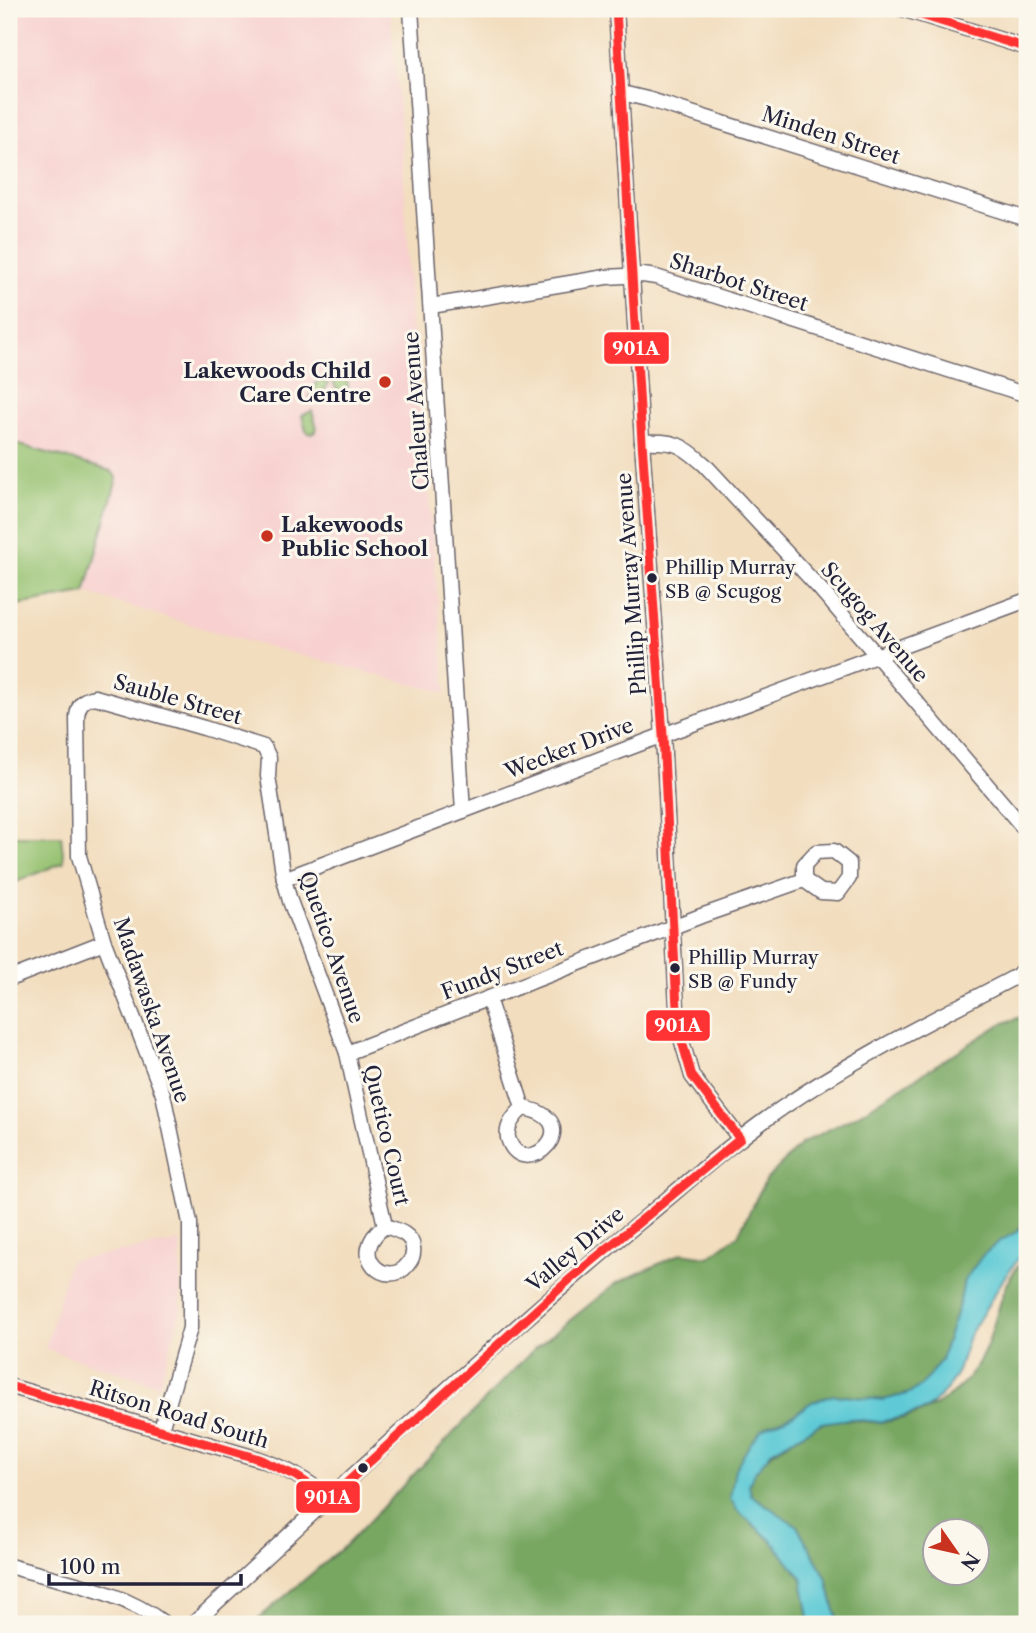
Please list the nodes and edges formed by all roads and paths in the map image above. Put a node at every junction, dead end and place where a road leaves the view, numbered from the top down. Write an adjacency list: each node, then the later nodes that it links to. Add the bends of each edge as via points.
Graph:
1 (411, 9): 8 (street, Chaleur Avenue)
2 (616, 9): 5 (street, Phillip Murray Avenue)
3 (902, 9): 4 (street)
4 (1027, 48)
5 (622, 93): 6 (street, Minden Street); 7 (street, Phillip Murray Avenue)
6 (1027, 219)
7 (632, 275): 8 (street, Sharbot Street); 9 (street, Sharbot Street, via 656,277); 10 (street, Phillip Murray Avenue)
8 (431, 306): 16 (street, Chaleur Avenue)
9 (1027, 396)
10 (642, 442): 12 (street, Scugog Avenue, via 666,442 690,452 821,590); 14 (street, Phillip Murray Avenue)
11 (1027, 600): 12 (street, Wecker Drive)
12 (877, 657): 14 (street, Wecker Drive); 17 (street, Scugog Avenue)
13 (95, 697): 15 (street, Sauble Street); 21 (street, Madawaska Avenue, via 84,700 77,711 79,856)
14 (663, 735): 16 (street, Wecker Drive); 20 (street, Phillip Murray Avenue)
15 (248, 741): 18 (street, Quetico Avenue, via 264,747 269,758)
16 (463, 811): 18 (street, Wecker Drive)
17 (1027, 832)
18 (285, 879): 25 (street, Quetico Avenue)
19 (804, 880): 20 (street, Fundy Street)
20 (672, 927): 24 (street, Fundy Street); 27 (street, Phillip Murray Avenue, via 678,1028 692,1076)
21 (104, 942): 23 (street); 30 (street, Madawaska Avenue, via 163,1094 190,1223 190,1328)
22 (1027, 965): 27 (street, Valley Drive, via 1017,976 824,1080)
23 (9, 979)
24 (488, 998): 25 (street, Fundy Street); 26 (street)
25 (347, 1053): 28 (street, Quetico Court)
26 (523, 1108)
27 (740, 1139): 31 (street, Valley Drive, via 569,1280)
28 (386, 1226)
29 (9, 1386): 30 (street, Ritson Road South)
30 (161, 1429): 31 (street, Ritson Road South, via 274,1464)
31 (330, 1498): 34 (street, Valley Drive)
32 (9, 1566): 33 (street, via 109,1594)
33 (165, 1624)
34 (193, 1624)

